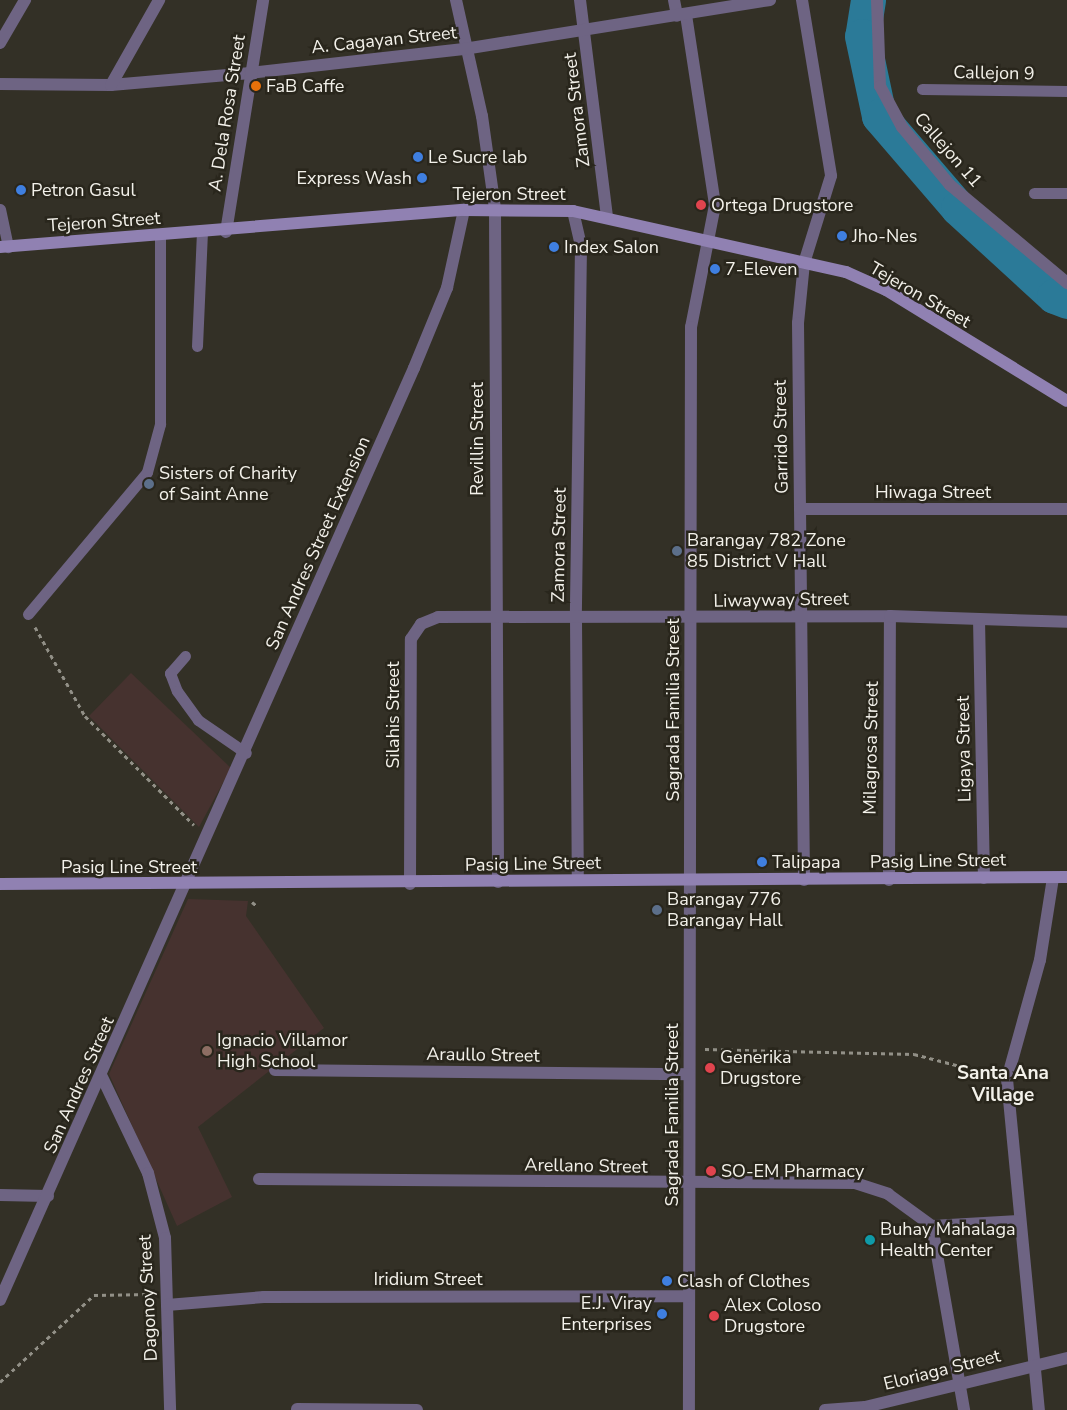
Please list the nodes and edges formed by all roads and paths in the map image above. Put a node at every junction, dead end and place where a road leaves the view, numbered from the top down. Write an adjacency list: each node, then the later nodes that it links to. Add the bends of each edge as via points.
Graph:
1 (25, 0): 13 (street)
2 (159, 0): 17 (street)
3 (263, 0): 15 (street, A. Dela Rosa Street)
4 (456, 0): 14 (street, Revillin Street)
5 (580, 0): 12 (street, Zamora Street)
6 (674, 0): 11 (street, Sagrada Familia Street)
7 (770, 0): 10 (street, A. Cagayan Street)
8 (802, 0): 32 (street, Garrido Street, via 831,176)
9 (878, 0): 33 (street, Callejon 11, via 880,86 902,127 950,185)
10 (744, 3): 11 (street, A. Cagayan Street)
11 (682, 16): 12 (street, A. Cagayan Street); 30 (street, Sagrada Familia Street, via 715,205)
12 (585, 30): 14 (street, A. Cagayan Street); 26 (street, Zamora Street)
13 (0, 44)
14 (464, 49): 15 (street, A. Cagayan Street); 23 (street, Revillin Street, via 482,116)
15 (250, 73): 17 (street, A. Cagayan Street); 27 (street, A. Dela Rosa Street)
16 (0, 84): 17 (street, A. Cagayan Street)
17 (111, 85)
18 (922, 89): 19 (lane, Callejon 9)
19 (1067, 91)
20 (1067, 192): 21 (lane)
21 (1034, 193)
22 (0, 208): 31 (lane)
23 (495, 208): 24 (main road, Tejeron Street); 25 (main road, Tejeron Street); 40 (street, Revillin Street)
24 (464, 210): 27 (main road, Tejeron Street); 47 (street, San Andres Street Extension, via 447,288)
25 (573, 211): 26 (main road, Tejeron Street); 41 (street, Zamora Street, via 581,246)
26 (607, 216): 30 (main road, Tejeron Street)
27 (226, 232): 28 (main road, Tejeron Street)
28 (202, 233): 29 (main road, Tejeron Street); 34 (lane)
29 (160, 236): 31 (main road, Tejeron Street); 38 (lane, via 160,424 147,472)
30 (705, 242): 32 (main road, Tejeron Street); 42 (street, Sagrada Familia Street, via 691,327)
31 (4, 247)
32 (804, 264): 35 (main road, Tejeron Street, via 846,272 886,290); 36 (street, Garrido Street, via 798,323)
33 (1067, 283)
34 (197, 346)
35 (1067, 401)
36 (800, 509): 37 (street, Hiwaga Street); 43 (street, Garrido Street)
37 (1067, 509)
38 (28, 614): 48 (path, via 85,716)
39 (890, 616): 43 (street, Liwayway Street); 44 (street, Liwayway Street); 54 (street, Milagrosa Street)
40 (495, 618): 41 (street, Liwayway Street); 56 (street, Revillin Street); 58 (street, Silahis Street, via 438,617 421,624 411,639)
41 (576, 618): 42 (street, Liwayway Street); 52 (street, Zamora Street)
42 (691, 618): 43 (street, Liwayway Street); 55 (street, Sagrada Familia Street)
43 (802, 618): 53 (street, Garrido Street)
44 (979, 619): 45 (street, Liwayway Street); 49 (street, Ligaya Street)
45 (1067, 622)
46 (185, 656): 47 (lane, via 170,673 180,696 198,720)
47 (246, 752): 48 (street, San Andres Street Extension)
48 (208, 839): 59 (street, San Andres Street Extension)
49 (984, 878): 50 (main road, Pasig Line Street); 54 (main road, Pasig Line Street)
50 (1053, 878): 51 (main road, Pasig Line Street); 66 (street, via 1040,960)
51 (1067, 878)
52 (578, 880): 55 (main road, Pasig Line Street); 56 (main road, Pasig Line Street)
53 (804, 880): 54 (main road, Pasig Line Street); 55 (main road, Pasig Line Street)
54 (889, 880)
55 (690, 881): 62 (street, Sagrada Familia Street)
56 (498, 882): 58 (main road, Pasig Line Street)
57 (0, 884): 59 (main road, Pasig Line Street)
58 (410, 884): 59 (main road, Pasig Line Street)
59 (188, 885): 65 (street, San Andres Street)
60 (252, 902): 61 (path)
61 (256, 906)
62 (690, 1049): 64 (street, Sagrada Familia Street); 66 (path, via 914,1054)
63 (276, 1070): 64 (street, Araullo Street)
64 (690, 1074): 68 (street, Sagrada Familia Street)
65 (102, 1078): 70 (street, San Andres Street); 74 (street, Dagonoy Street, via 148,1173 165,1238)
66 (1007, 1079): 71 (street)
67 (260, 1179): 68 (street, Arellano Street)
68 (689, 1185): 72 (street, Arellano Street, via 854,1183 888,1194); 73 (street, Sagrada Familia Street)
69 (0, 1195): 70 (street)
70 (48, 1196): 75 (street, San Andres Street)
71 (1019, 1221): 72 (street); 77 (street)
72 (932, 1226): 79 (street)
73 (689, 1296): 74 (street, Iridium Street); 83 (street, Sagrada Familia Street)
74 (166, 1299): 78 (path, via 94,1296); 81 (street, Dagonoy Street)
75 (0, 1300)
76 (1067, 1358): 77 (street, Eloriaga Street)
77 (1032, 1366): 79 (street, Eloriaga Street); 86 (street)
78 (0, 1382)
79 (957, 1385): 84 (street, Eloriaga Street, via 865,1407); 85 (street)
80 (297, 1409): 82 (street)
81 (170, 1410)
82 (417, 1410)
83 (689, 1410)
84 (825, 1410)
85 (964, 1410)
86 (1039, 1410)

